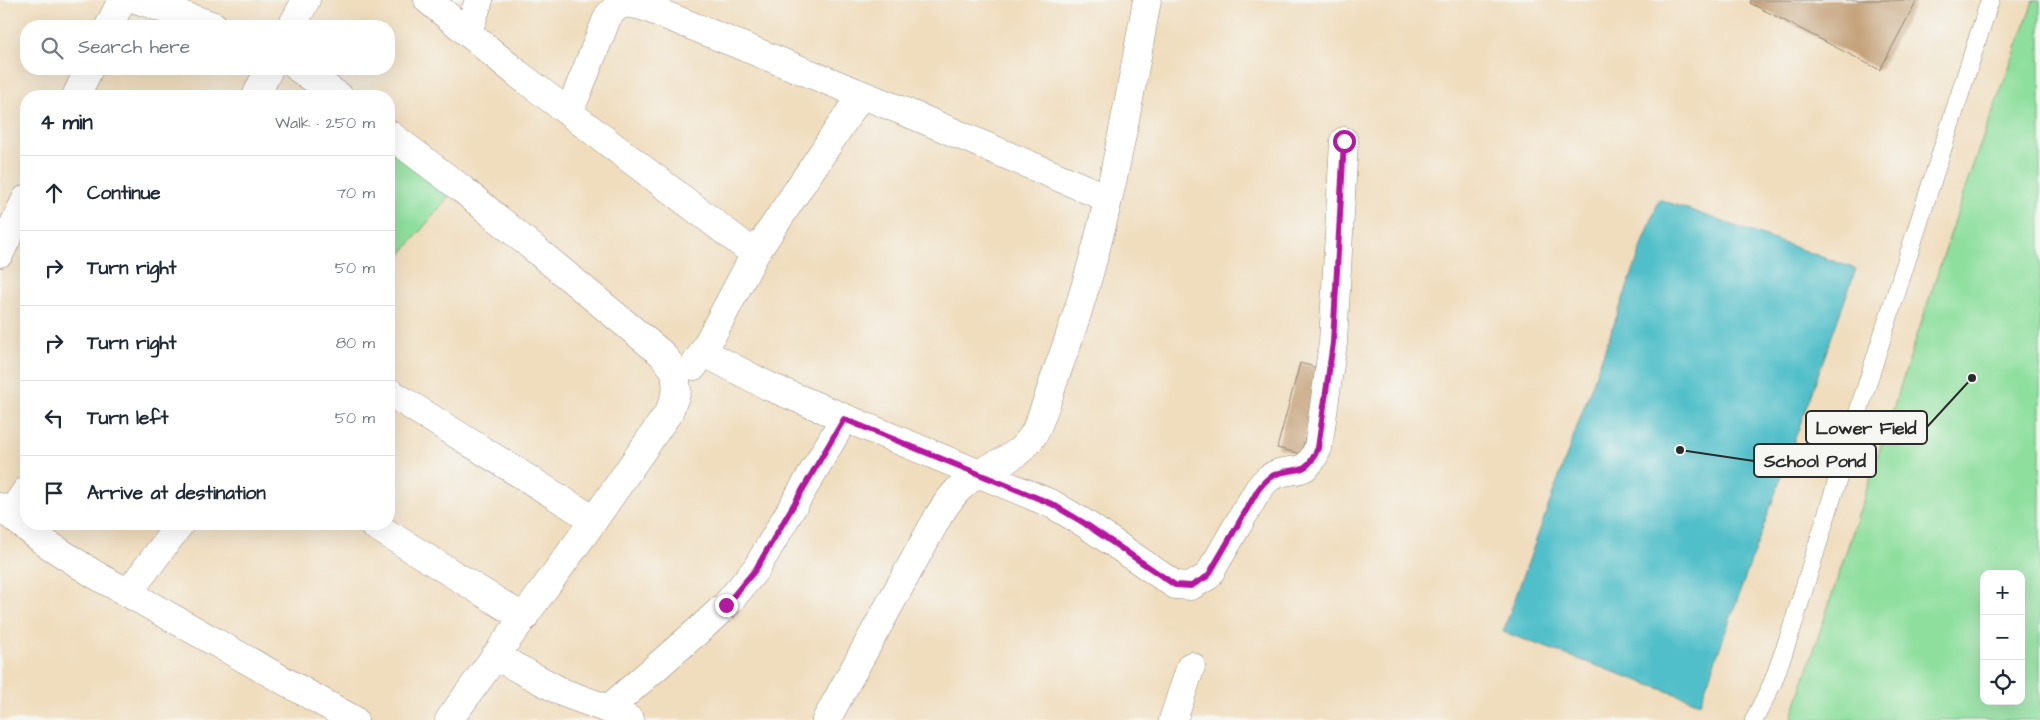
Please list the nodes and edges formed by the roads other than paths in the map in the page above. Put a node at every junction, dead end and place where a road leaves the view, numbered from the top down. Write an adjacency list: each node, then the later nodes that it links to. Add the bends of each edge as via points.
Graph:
1 (122, 0): 9 (street)
2 (138, 0): 8 (street)
3 (306, 0): 11 (street)
4 (428, 0): 12 (street)
5 (479, 0): 12 (street)
6 (1147, 0): 23 (street, via 1128,108)
7 (1990, 0): 48 (lane, via 1791,631)
8 (175, 6): 10 (street)
9 (112, 20)
10 (202, 20)
11 (295, 20)
12 (468, 32): 20 (street)
13 (86, 75): 16 (street)
14 (266, 75): 17 (street)
15 (308, 75): 18 (street)
16 (79, 90)
17 (259, 90)
18 (330, 90)
19 (861, 95): 20 (street, via 630,3 618,5 608,16); 23 (street); 26 (street)
20 (569, 112): 26 (street)
21 (395, 139): 28 (street, via 462,189 662,354 675,371)
22 (1344, 141): 31 (street, via 1333,343 1318,448 1312,463 1268,478 1208,576 1191,586 1175,585 1052,504)
23 (1107, 198): 31 (street, via 1094,261 1070,338 1033,436 1016,456)
24 (20, 212): 25 (street)
25 (0, 253)
26 (755, 254): 27 (street)
27 (704, 352): 28 (street); 30 (street, via 768,386)
28 (677, 391): 34 (street, via 669,412)
29 (395, 396): 34 (street)
30 (844, 419): 31 (street); 43 (street, via 756,569 726,605)
31 (979, 473): 46 (street, via 955,491 938,516)
32 (20, 497): 33 (street)
33 (5, 511): 35 (street)
34 (594, 520): 40 (street)
35 (20, 523)
36 (29, 530): 39 (street)
37 (175, 530): 39 (street)
38 (382, 530): 40 (street)
39 (128, 593): 44 (street)
40 (524, 618): 41 (street)
41 (494, 656): 43 (street, via 564,693); 45 (street)
42 (1191, 666): 47 (street)
43 (619, 714)
44 (354, 720)
45 (449, 720)
46 (826, 720)
47 (1173, 720)
48 (1754, 720)

